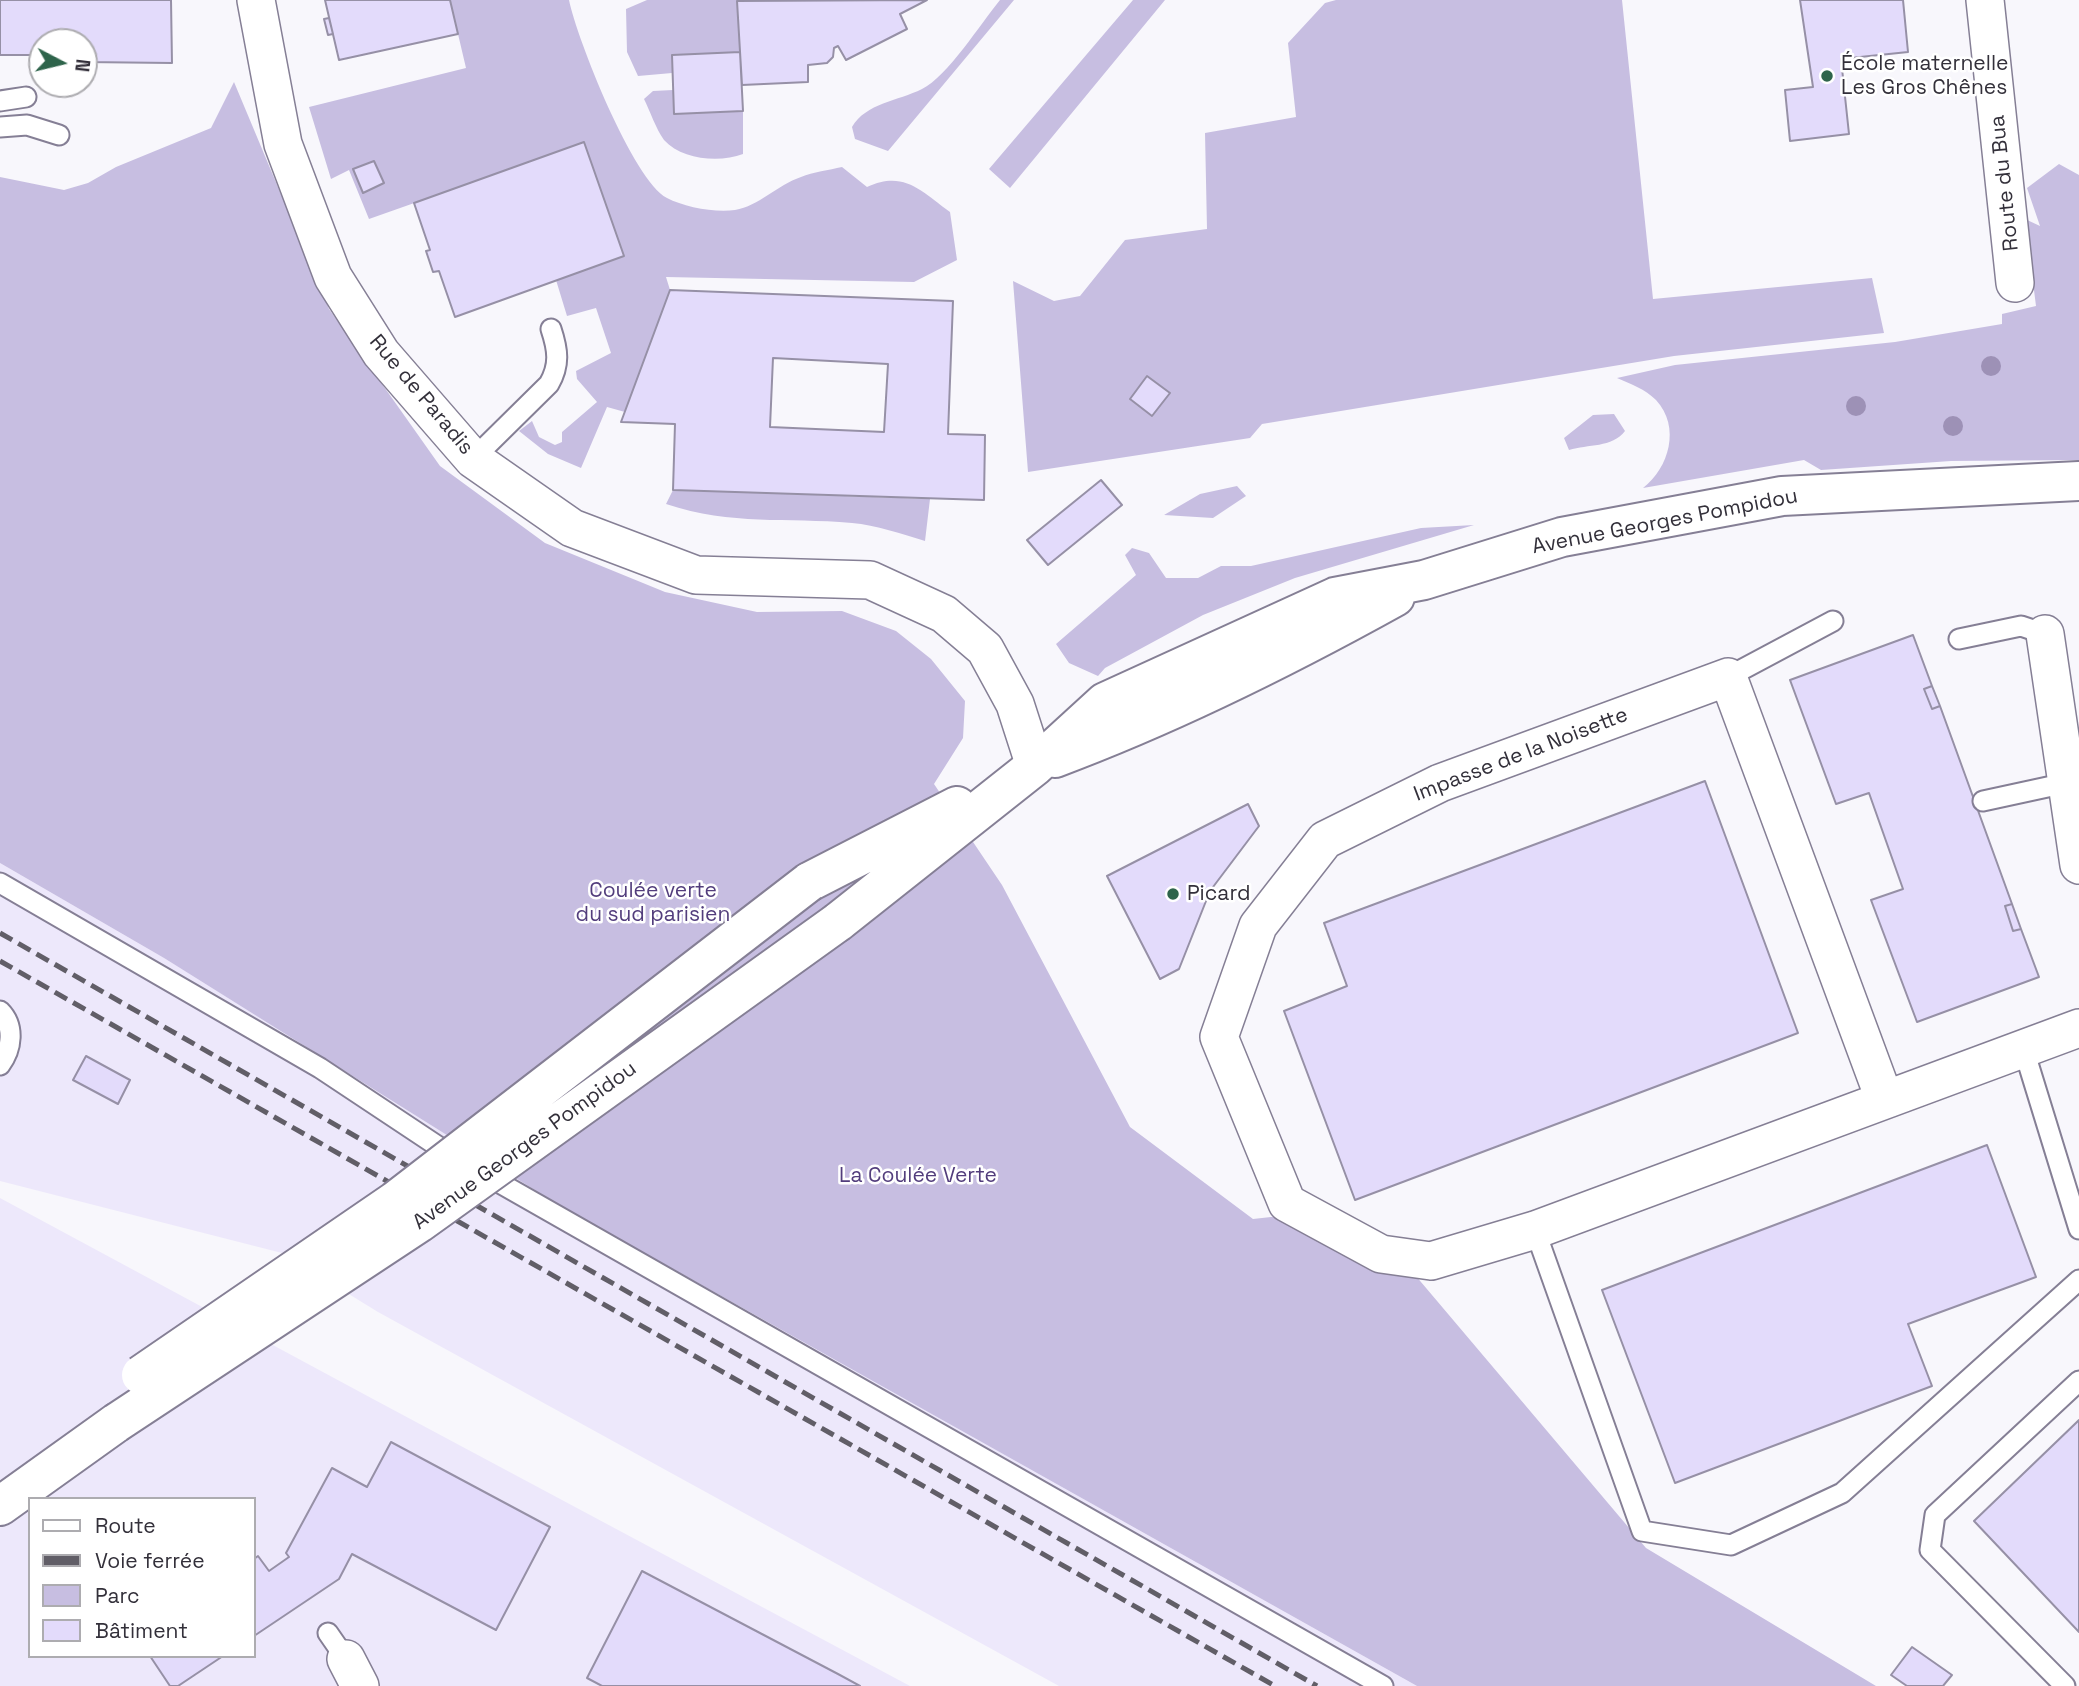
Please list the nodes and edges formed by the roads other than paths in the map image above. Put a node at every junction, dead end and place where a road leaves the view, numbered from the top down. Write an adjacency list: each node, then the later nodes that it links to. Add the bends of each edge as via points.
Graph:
1 (256, 0): 9 (street, Rue de Paradis, via 283,144 333,277 381,353)
2 (1985, 0): 7 (street, Route du Bua)
3 (26, 97): 4 (lane)
4 (0, 101)
5 (0, 127): 6 (lane, via 27,125)
6 (59, 135)
7 (2015, 283)
8 (551, 329): 9 (lane, via 557,370 549,384)
9 (473, 459): 15 (street, Rue de Paradis, via 572,528 696,575 870,580 944,614 985,649 1015,704)
10 (2079, 481): 15 (main road, Avenue Georges Pompidou, via 1782,496 1562,537 1424,580 1293,654 1119,734)
11 (1833, 621): 14 (lane)
12 (2045, 634): 13 (lane, via 2021,626); 16 (street)
13 (1959, 639)
14 (1728, 677): 24 (street); 26 (street, Impasse de la Noisette, via 1440,783 1325,840 1258,926 1219,1037 1287,1203 1381,1254 1431,1261)
15 (1035, 766): 29 (main road, Avenue Georges Pompidou, bridge, via 838,922 419,1223); 29 (main road, Avenue Georges Pompidou, bridge, via 809,882 395,1201)
16 (2066, 782): 17 (lane); 18 (street)
17 (1983, 801)
18 (2079, 865)
19 (0, 883): 32 (lane, via 320,1068 439,1148)
20 (0, 1011): 23 (lane, via 10,1037)
21 (2079, 1028): 22 (street, Impasse de la Noisette)
22 (2023, 1047): 24 (street, Impasse de la Noisette); 25 (lane)
23 (0, 1065)
24 (1884, 1098): 26 (street, Impasse de la Noisette)
25 (2079, 1228)
26 (1535, 1230): 27 (lane, via 1642,1531 1731,1545 1842,1493)
27 (2079, 1280)
28 (2079, 1381): 33 (lane, via 1935,1515 1930,1550)
29 (112, 1410): 30 (main road, Avenue Georges Pompidou); 31 (main road, Avenue Georges Pompidou)
30 (0, 1474)
31 (0, 1506)
32 (1383, 1686)
33 (2065, 1686)

